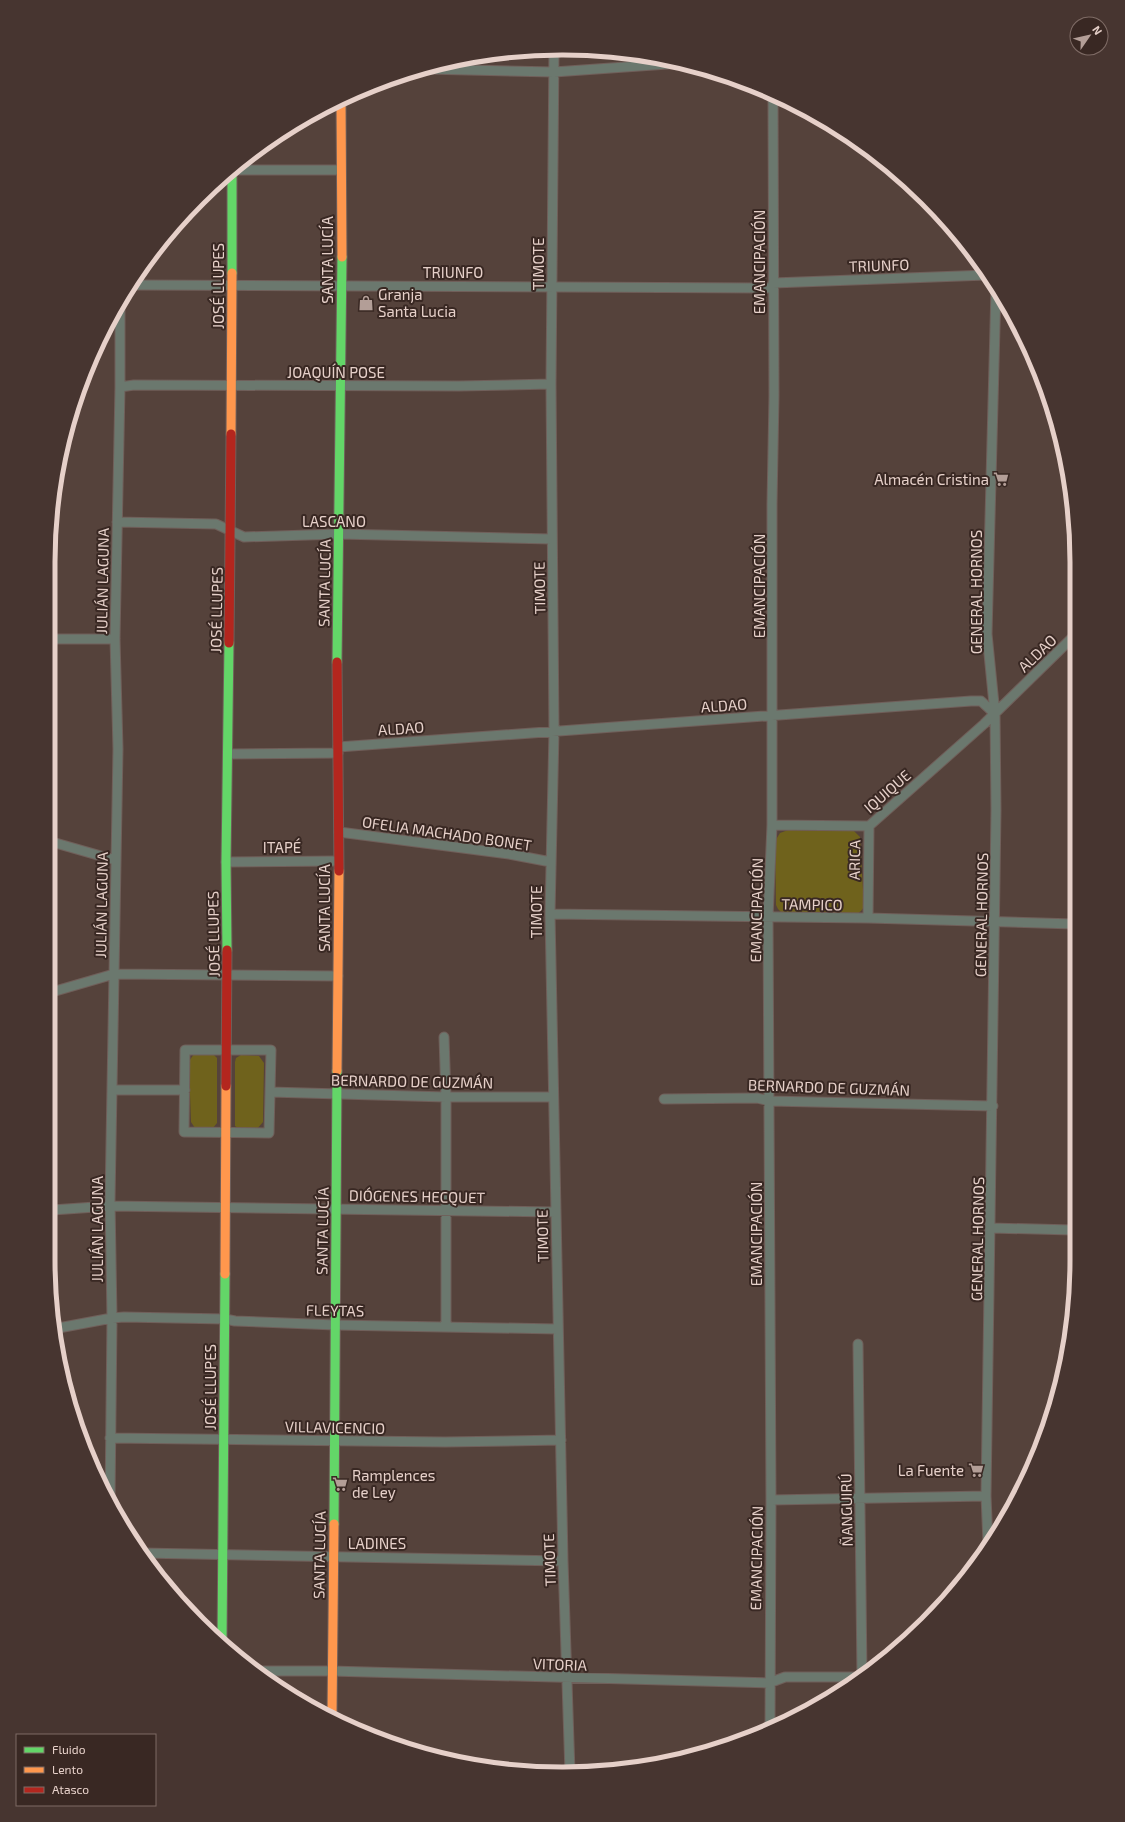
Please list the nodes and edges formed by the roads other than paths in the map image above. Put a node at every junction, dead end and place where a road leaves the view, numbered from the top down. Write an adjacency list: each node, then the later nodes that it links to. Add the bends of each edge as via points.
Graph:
1 (554, 55): 4 (street, TIMOTE)
2 (660, 65): 4 (street)
3 (443, 69): 4 (street)
4 (554, 72): 14 (street, TIMOTE)
5 (773, 101): 12 (street, EMANCIPACIÓN)
6 (341, 106): 8 (street, SANTA LUCÍA)
7 (242, 170): 8 (street)
8 (340, 170): 15 (street, SANTA LUCÍA)
9 (232, 178): 13 (street, JOSÉ LLUPES)
10 (981, 276): 12 (street, TRIUNFO)
11 (138, 285): 13 (street, TRIUNFO)
12 (773, 285): 14 (street, TRIUNFO); 30 (street, EMANCIPACIÓN)
13 (232, 286): 15 (street, TRIUNFO); 20 (street, JOSÉ LLUPES)
14 (552, 286): 15 (street, TRIUNFO); 18 (street, TIMOTE)
15 (342, 287): 19 (street, SANTA LUCÍA)
16 (996, 299): 29 (street, GENERAL HORNOS, via 987,634)
17 (120, 314): 21 (street, JULIÁN LAGUNA)
18 (551, 384): 19 (street, JOAQUÍN POSE); 25 (street, TIMOTE)
19 (340, 385): 20 (street, JOAQUÍN POSE); 24 (street, SANTA LUCÍA)
20 (232, 386): 21 (street, JOAQUÍN POSE); 23 (street, JOSÉ LLUPES)
21 (120, 387): 22 (street, JULIÁN LAGUNA)
22 (118, 522): 23 (street, LASCANO, via 216,524); 27 (street, JULIÁN LAGUNA)
23 (231, 531): 24 (street, LASCANO, via 244,537); 33 (street, JOSÉ LLUPES)
24 (339, 534): 25 (street, LASCANO); 32 (street, SANTA LUCÍA)
25 (552, 539): 31 (street, TIMOTE)
26 (55, 639): 27 (street)
27 (115, 639): 38 (street, JULIÁN LAGUNA, via 118,749)
28 (1070, 640): 29 (street, ALDAO)
29 (995, 714): 30 (street, ALDAO, via 981,701 971,701); 35 (street, IQUIQUE); 45 (street, GENERAL HORNOS)
30 (772, 716): 31 (street, ALDAO); 34 (street, EMANCIPACIÓN)
31 (554, 731): 32 (street, ALDAO); 41 (street, TIMOTE)
32 (338, 750): 33 (street, ALDAO); 36 (street, SANTA LUCÍA)
33 (229, 754): 40 (street, JOSÉ LLUPES)
34 (772, 825): 35 (street, IQUIQUE); 43 (street, EMANCIPACIÓN)
35 (869, 826): 44 (street, ARICA)
36 (339, 832): 39 (street, SANTA LUCÍA); 41 (street, OFELIA MACHADO BONET, via 509,854)
37 (55, 843): 38 (street)
38 (115, 860): 47 (street, JULIÁN LAGUNA)
39 (338, 861): 40 (street, ITAPÉ); 49 (street, SANTA LUCÍA)
40 (226, 862): 48 (street, JOSÉ LLUPES)
41 (551, 862): 42 (street, TIMOTE)
42 (550, 914): 43 (street, TAMPICO); 58 (street, TIMOTE)
43 (768, 917): 44 (street, TAMPICO); 60 (street, EMANCIPACIÓN)
44 (868, 918): 45 (street, TAMPICO)
45 (995, 923): 46 (street, TAMPICO); 61 (street, GENERAL HORNOS)
46 (1070, 924)
47 (114, 974): 48 (street); 50 (street); 53 (street, JULIÁN LAGUNA)
48 (228, 975): 49 (street); 52 (street, JOSÉ LLUPES)
49 (338, 976): 56 (street, SANTA LUCÍA)
50 (55, 991)
51 (444, 1037): 57 (street)
52 (227, 1050): 54 (street, via 185,1050); 55 (street, via 271,1050); 62 (street, JOSÉ LLUPES)
53 (113, 1090): 54 (street); 63 (street, JULIÁN LAGUNA)
54 (185, 1090): 62 (street, via 184,1132)
55 (270, 1092): 56 (street, BERNARDO DE GUZMÁN); 62 (street, via 269,1133)
56 (337, 1094): 57 (street, BERNARDO DE GUZMÁN); 65 (street, SANTA LUCÍA)
57 (446, 1097): 58 (street, BERNARDO DE GUZMÁN); 67 (street)
58 (553, 1097): 68 (street, TIMOTE)
59 (664, 1099): 60 (street, BERNARDO DE GUZMÁN, via 757,1098)
60 (770, 1101): 61 (street, BERNARDO DE GUZMÁN); 85 (street, EMANCIPACIÓN)
61 (993, 1106): 69 (street, GENERAL HORNOS)
62 (225, 1132): 64 (street, JOSÉ LLUPES)
63 (110, 1206): 64 (street, DIÓGENES HECQUET); 66 (street, DIÓGENES HECQUET); 71 (street, JULIÁN LAGUNA)
64 (225, 1207): 65 (street, DIÓGENES HECQUET); 72 (street, JOSÉ LLUPES)
65 (336, 1209): 67 (street, DIÓGENES HECQUET); 73 (street, SANTA LUCÍA)
66 (55, 1210)
67 (446, 1210): 68 (street, DIÓGENES HECQUET); 74 (street)
68 (556, 1212): 76 (street, TIMOTE)
69 (991, 1228): 70 (street); 83 (street, GENERAL HORNOS)
70 (1070, 1230)
71 (112, 1318): 72 (street, FLEYTAS); 75 (street, FLEYTAS); 78 (street, JULIÁN LAGUNA)
72 (225, 1319): 73 (street, FLEYTAS); 79 (street, JOSÉ LLUPES)
73 (335, 1325): 74 (street, FLEYTAS); 81 (street, SANTA LUCÍA)
74 (446, 1326): 76 (street, FLEYTAS)
75 (59, 1328)
76 (558, 1329): 80 (street, TIMOTE)
77 (858, 1344): 84 (street, ÑANGUIRÚ)
78 (110, 1438): 79 (street, VILLAVICENCIO); 82 (street, JULIÁN LAGUNA)
79 (224, 1439): 81 (street, VILLAVICENCIO); 88 (street, JOSÉ LLUPES)
80 (561, 1440): 81 (street, VILLAVICENCIO); 90 (street, TIMOTE)
81 (335, 1441): 89 (street, SANTA LUCÍA)
82 (107, 1485)
83 (986, 1496): 84 (street); 86 (street, GENERAL HORNOS)
84 (860, 1499): 85 (street); 92 (street, ÑANGUIRÚ)
85 (771, 1500): 97 (street, EMANCIPACIÓN)
86 (988, 1535)
87 (150, 1553): 88 (street, LADINES)
88 (223, 1555): 89 (street, LADINES); 91 (street, JOSÉ LLUPES)
89 (333, 1557): 90 (street, LADINES); 94 (street, SANTA LUCÍA)
90 (563, 1561): 96 (street, TIMOTE)
91 (222, 1635)
92 (862, 1668)
93 (267, 1671): 94 (street, VITORIA)
94 (331, 1671): 96 (street, VITORIA); 98 (street, SANTA LUCÍA)
95 (851, 1676): 97 (street, VITORIA, via 784,1677)
96 (567, 1678): 97 (street, VITORIA); 100 (street, TIMOTE)
97 (769, 1683): 99 (street, EMANCIPACIÓN)
98 (332, 1712)
99 (770, 1722)
100 (570, 1767)

